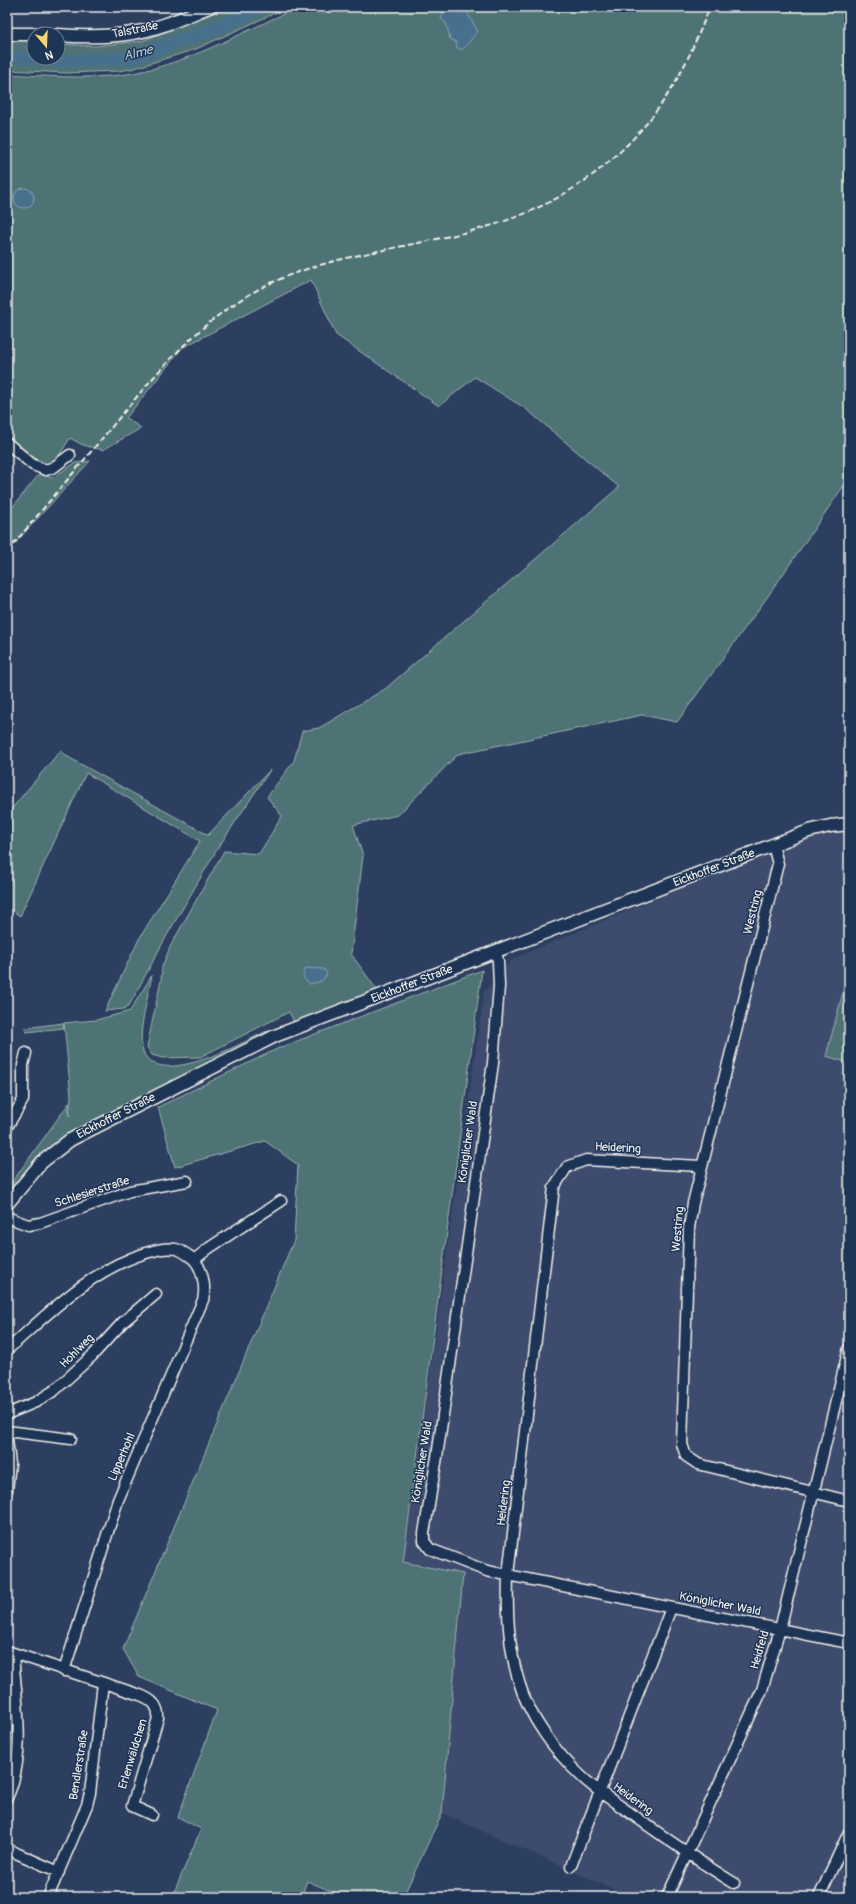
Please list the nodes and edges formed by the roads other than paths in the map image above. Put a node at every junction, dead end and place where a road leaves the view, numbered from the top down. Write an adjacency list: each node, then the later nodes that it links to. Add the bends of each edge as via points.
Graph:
1 (209, 7): 4 (main road, Talstraße, via 134,33 105,36)
2 (7, 34): 3 (main road)
3 (26, 34)
4 (66, 35)
5 (7, 443): 6 (street, via 33,465 46,470)
6 (70, 455)
7 (849, 824): 8 (main road, Eickhoffer Straße, via 818,828)
8 (773, 846): 9 (main road, Eickhoffer Straße); 12 (street, Westring, via 778,864)
9 (496, 951): 15 (main road, Eickhoffer Straße, via 275,1036 70,1140 42,1162); 28 (street, Königlicher Wald, via 499,986 493,1063 424,1537 430,1549 488,1571)
10 (26, 1053): 11 (street, via 23,1065 23,1100)
11 (7, 1127)
12 (701, 1166): 26 (street, Westring, via 689,1228 683,1451 698,1464); 28 (street, Heidering, via 586,1160 567,1167 554,1187)
13 (187, 1181): 16 (street, Schlesierstraße, via 130,1191 40,1223 28,1225)
14 (281, 1201): 17 (street, via 208,1248)
15 (7, 1204)
16 (7, 1216)
17 (194, 1260): 20 (street, via 176,1249 156,1250 136,1256 101,1273 66,1298); 33 (street, Lipperhohl, via 206,1291 118,1500)
18 (156, 1294): 21 (street, Hohlweg, via 123,1322 92,1356 55,1390 36,1402)
19 (849, 1348): 26 (street, Heidfeld)
20 (7, 1350)
21 (7, 1414)
22 (7, 1432): 24 (street)
23 (7, 1439): 25 (street, via 10,1464)
24 (71, 1439)
25 (7, 1490)
26 (813, 1492): 27 (street, Westring); 30 (street, Heidfeld)
27 (849, 1501)
28 (508, 1574): 29 (street, Königlicher Wald); 35 (street, Heidering, via 510,1649 519,1684 555,1748 583,1778)
29 (671, 1608): 30 (street, Königlicher Wald); 35 (street)
30 (780, 1628): 31 (street, Königlicher Wald); 40 (street, Heidfeld, via 762,1690)
31 (849, 1643)
32 (10, 1653): 33 (street); 36 (street, via 19,1753 14,1783)
33 (64, 1670): 34 (street)
34 (103, 1684): 37 (street, Erlenwäldchen, via 140,1695 154,1703 158,1714 132,1806); 42 (street, Bendlerstraße, via 90,1793)
35 (600, 1791): 40 (street, Heidering); 41 (street)
36 (7, 1798)
37 (152, 1816)
38 (849, 1832): 46 (street)
39 (7, 1850): 42 (street)
40 (687, 1854): 43 (street, Heidering); 45 (street, Heidfeld)
41 (571, 1866)
42 (59, 1872): 44 (street, Bendlerstraße)
43 (734, 1883)
44 (50, 1892)
45 (667, 1897)
46 (819, 1897)

